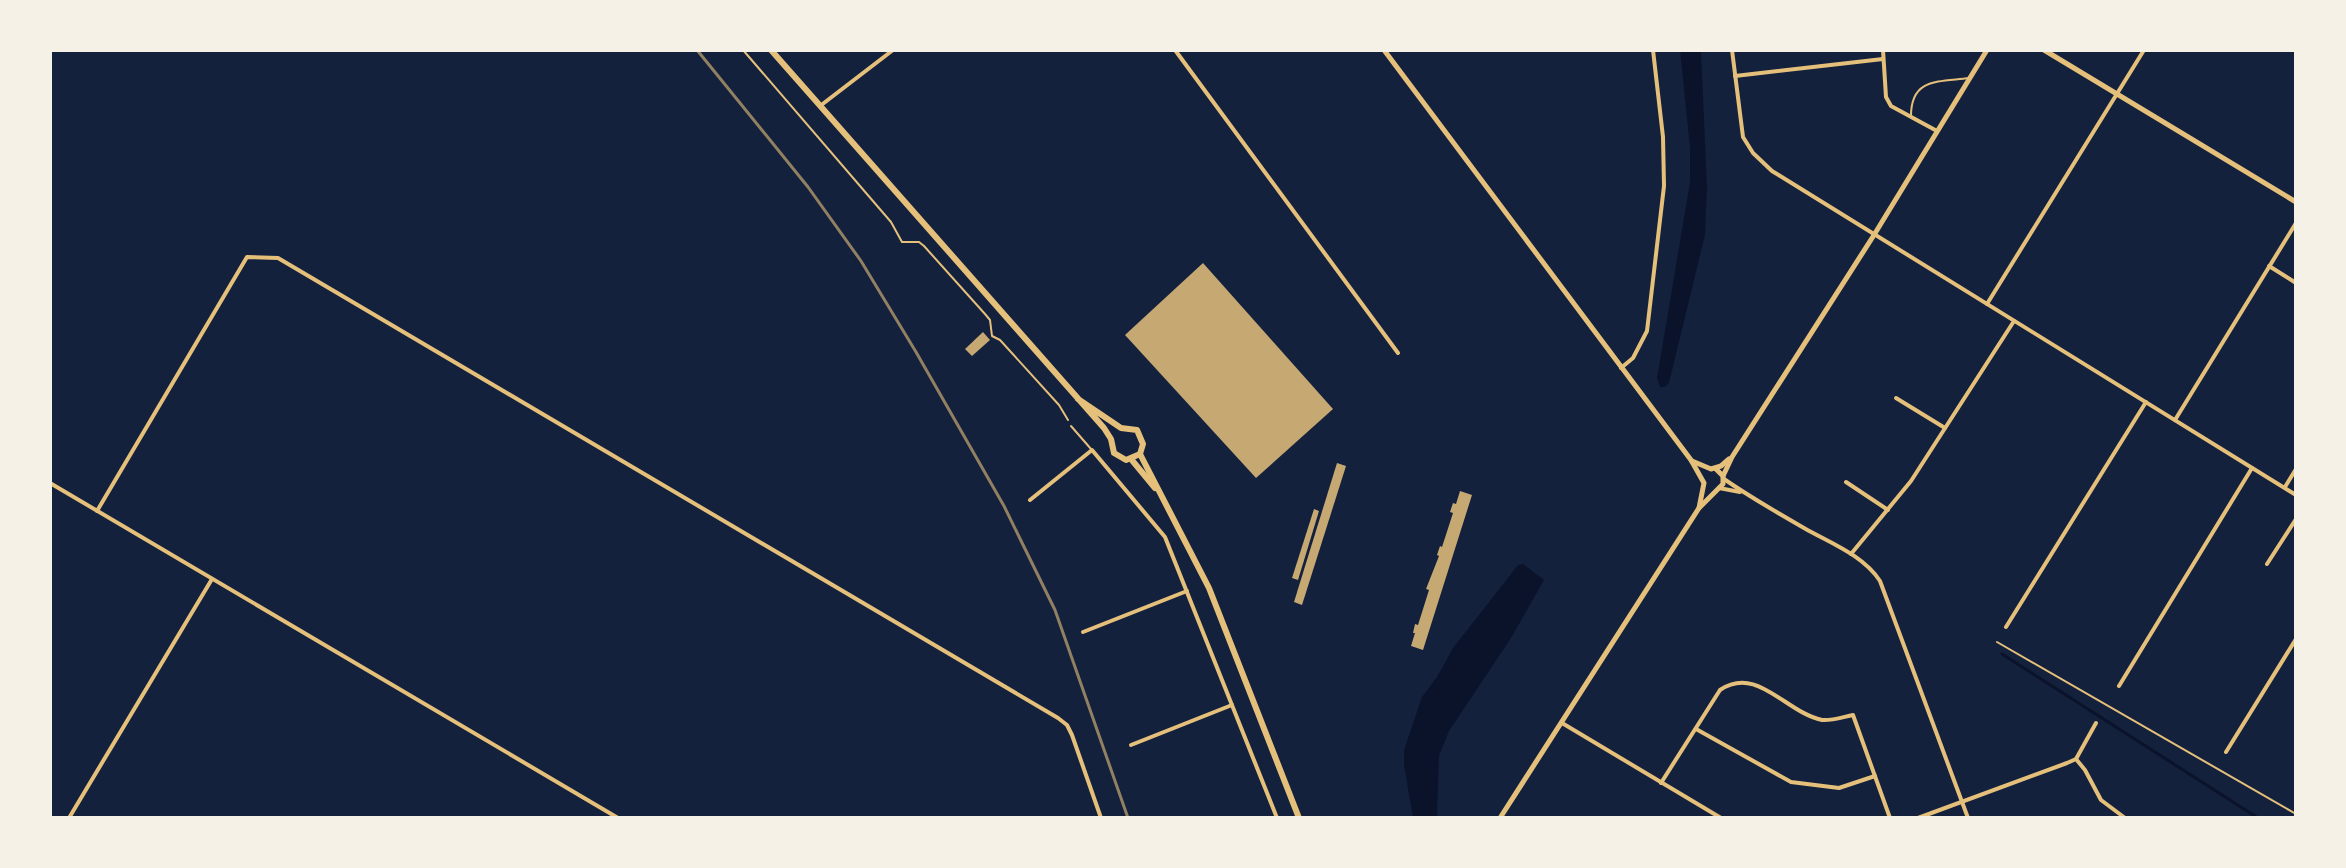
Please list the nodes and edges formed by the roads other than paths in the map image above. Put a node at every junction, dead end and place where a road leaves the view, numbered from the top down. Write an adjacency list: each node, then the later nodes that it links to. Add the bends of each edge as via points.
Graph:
1 (771, 50): 15 (main road)
2 (893, 50): 15 (street)
3 (1175, 50): 25 (street)
4 (1384, 50): 26 (street)
5 (1653, 50): 26 (street, via 1663,137 1662,201 1647,331 1633,358)
6 (1732, 50): 12 (street)
7 (1883, 50): 11 (street)
8 (1987, 50): 13 (street)
9 (2044, 50): 14 (street)
10 (2144, 50): 14 (street)
11 (1883, 59): 12 (street); 16 (street, via 1886,97)
12 (1735, 76): 20 (street, via 1741,126 1753,153 1772,171)
13 (1971, 77): 16 (lane, via 1915,91); 17 (street)
14 (2116, 94): 18 (street); 23 (street)
15 (820, 106): 28 (main road)
16 (1911, 117): 17 (street)
17 (1937, 131): 20 (street)
18 (2296, 202)
19 (2296, 223): 21 (street)
20 (1874, 235): 23 (street); 37 (street)
21 (2269, 266): 22 (street); 30 (street)
22 (2296, 283)
23 (1987, 304): 24 (street)
24 (2014, 321): 29 (street); 33 (street)
25 (1398, 353)
26 (1621, 368): 39 (street)
27 (1896, 398): 33 (street)
28 (1078, 399): 32 (main road); 34 (main road)
29 (2146, 402): 30 (street); 61 (street)
30 (2175, 420): 40 (street)
31 (1071, 426): 35 (lane)
32 (1121, 428): 34 (main road); 36 (main road, via 1141,434)
33 (1945, 428): 54 (street)
34 (1111, 439): 38 (main road, via 1114,453)
35 (1092, 450): 52 (street); 60 (street, via 1165,537)
36 (1140, 454): 38 (main road); 50 (main road)
37 (1732, 457): 41 (street); 43 (street)
38 (1131, 459): 50 (main road)
39 (1691, 460): 41 (street); 44 (street)
40 (2252, 468): 47 (street); 64 (street)
41 (1713, 469): 43 (street); 44 (street, via 1706,472)
42 (2296, 469): 47 (street)
43 (1724, 477): 48 (street); 49 (street)
44 (1704, 482): 48 (street); 53 (street)
45 (1846, 482): 54 (street)
46 (50, 483): 55 (street)
47 (2285, 488): 51 (street)
48 (1718, 489): 49 (street); 53 (street)
49 (1742, 493): 57 (street)
50 (1160, 494): 79 (main road, via 1209,588)
51 (2296, 495)
52 (1030, 500)
53 (1699, 508): 66 (street)
54 (1888, 510): 57 (street)
55 (97, 511): 59 (street); 77 (street, via 247,257 278,258 1067,725)
56 (2296, 519): 58 (street)
57 (1851, 554): 74 (street, via 1880,581)
58 (2267, 564)
59 (212, 579): 75 (street); 76 (street)
60 (1187, 591): 62 (street); 65 (street)
61 (2006, 627)
62 (1083, 632)
63 (2296, 639): 70 (street)
64 (2119, 686)
65 (1232, 705): 69 (street); 78 (street)
66 (1561, 723): 73 (street); 80 (street)
67 (2096, 723): 71 (street)
68 (1696, 729): 72 (street, via 1791,782 1839,788); 72 (street, via 1720,690 1748,681 1825,721 1853,715); 73 (street)
69 (1131, 745)
70 (2226, 752)
71 (2076, 759): 74 (street); 85 (street, via 2101,800)
72 (1875, 776): 82 (street)
73 (1661, 783): 81 (street)
74 (1962, 802): 83 (street); 84 (street)
75 (69, 818)
76 (618, 818)
77 (1101, 818)
78 (1277, 818)
79 (1299, 818)
80 (1500, 818)
81 (1721, 818)
82 (1890, 818)
83 (1918, 818)
84 (1968, 818)
85 (2125, 818)

